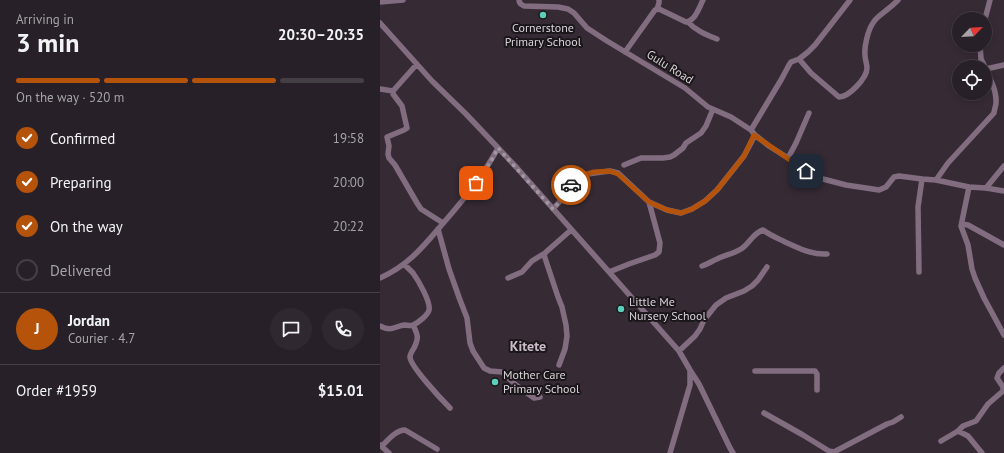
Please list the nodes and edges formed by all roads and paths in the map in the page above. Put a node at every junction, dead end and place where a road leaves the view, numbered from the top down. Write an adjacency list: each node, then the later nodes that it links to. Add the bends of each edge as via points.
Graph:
1 (403, 0): 8 (street)
2 (518, 0): 14 (street, Gulu Road, via 524,6 568,9 587,28)
3 (659, 0): 9 (street)
4 (702, 0): 11 (street, via 693,19)
5 (850, 0): 15 (street, via 815,45)
6 (898, 0): 15 (street, via 873,21 866,48 865,75 855,89 846,95 839,97)
7 (990, 0): 10 (street)
8 (380, 2)
9 (658, 9): 11 (street); 14 (street)
10 (987, 12)
11 (688, 22): 13 (street, via 699,31)
12 (380, 23): 16 (street)
13 (717, 39)
14 (625, 52): 22 (street, Gulu Road, via 685,88)
15 (798, 59): 24 (street, via 789,65)
16 (417, 64): 21 (street); 25 (street)
17 (1004, 65): 18 (street)
18 (992, 67)
19 (992, 83): 30 (street, via 996,104 994,113 948,163)
20 (380, 89): 21 (street)
21 (393, 91): 36 (street, via 392,94 402,106 407,128 387,137 389,158 421,209)
22 (713, 109): 24 (street, Gulu Road, via 731,117); 27 (street, via 701,134 686,143 674,155 641,158)
23 (809, 113): 26 (street)
24 (753, 133): 26 (street, Gulu Road); 34 (street, via 744,156 705,201 681,213)
25 (498, 148): 35 (street); 36 (street, via 469,193)
26 (788, 158): 29 (street, Gulu Road, via 819,178 846,185 879,190 894,177)
27 (624, 165)
28 (1004, 166): 32 (street)
29 (922, 179): 30 (street); 47 (street, via 918,218)
30 (936, 180): 31 (street)
31 (969, 187): 32 (street); 37 (street)
32 (986, 188): 33 (street)
33 (1004, 191)
34 (649, 202): 35 (street, via 618,174 610,171 594,172 583,175 572,183); 46 (street, via 660,243 659,252)
35 (553, 209): 39 (street)
36 (443, 223): 38 (street)
37 (962, 224): 40 (street); 52 (street, via 975,278)
38 (438, 229): 43 (street, via 419,252); 59 (street, via 467,318 470,343 478,360 490,372 502,372 534,398)
39 (571, 230): 41 (street); 46 (street)
40 (1004, 245)
41 (545, 253): 49 (street, via 532,261 522,272); 54 (street, via 566,325 567,336)
42 (827, 254): 44 (street, via 803,250 763,230 732,254)
43 (404, 264): 48 (street); 50 (street, via 424,292 430,310)
44 (702, 266)
45 (767, 267): 53 (street, via 752,286 716,305 700,329)
46 (609, 272): 53 (street)
47 (919, 272)
48 (380, 278)
49 (508, 278)
50 (413, 325): 51 (street, via 392,329); 60 (street, via 417,332 417,340 410,359)
51 (380, 326)
52 (1004, 335)
53 (679, 351): 56 (street)
54 (560, 365)
55 (1004, 368): 63 (street, via 998,373 1003,391 988,404 976,421)
56 (690, 370): 68 (street, via 690,385); 69 (street)
57 (755, 371): 58 (street, via 815,371)
58 (817, 390)
59 (540, 398)
60 (450, 408)
61 (764, 413): 62 (street, via 834,452)
62 (901, 417)
63 (958, 431): 64 (street); 70 (street, via 968,436)
64 (941, 441)
65 (381, 445): 66 (street, via 398,432 405,430); 67 (street)
66 (437, 449)
67 (389, 453)
68 (670, 453)
69 (733, 453)
70 (982, 453)

